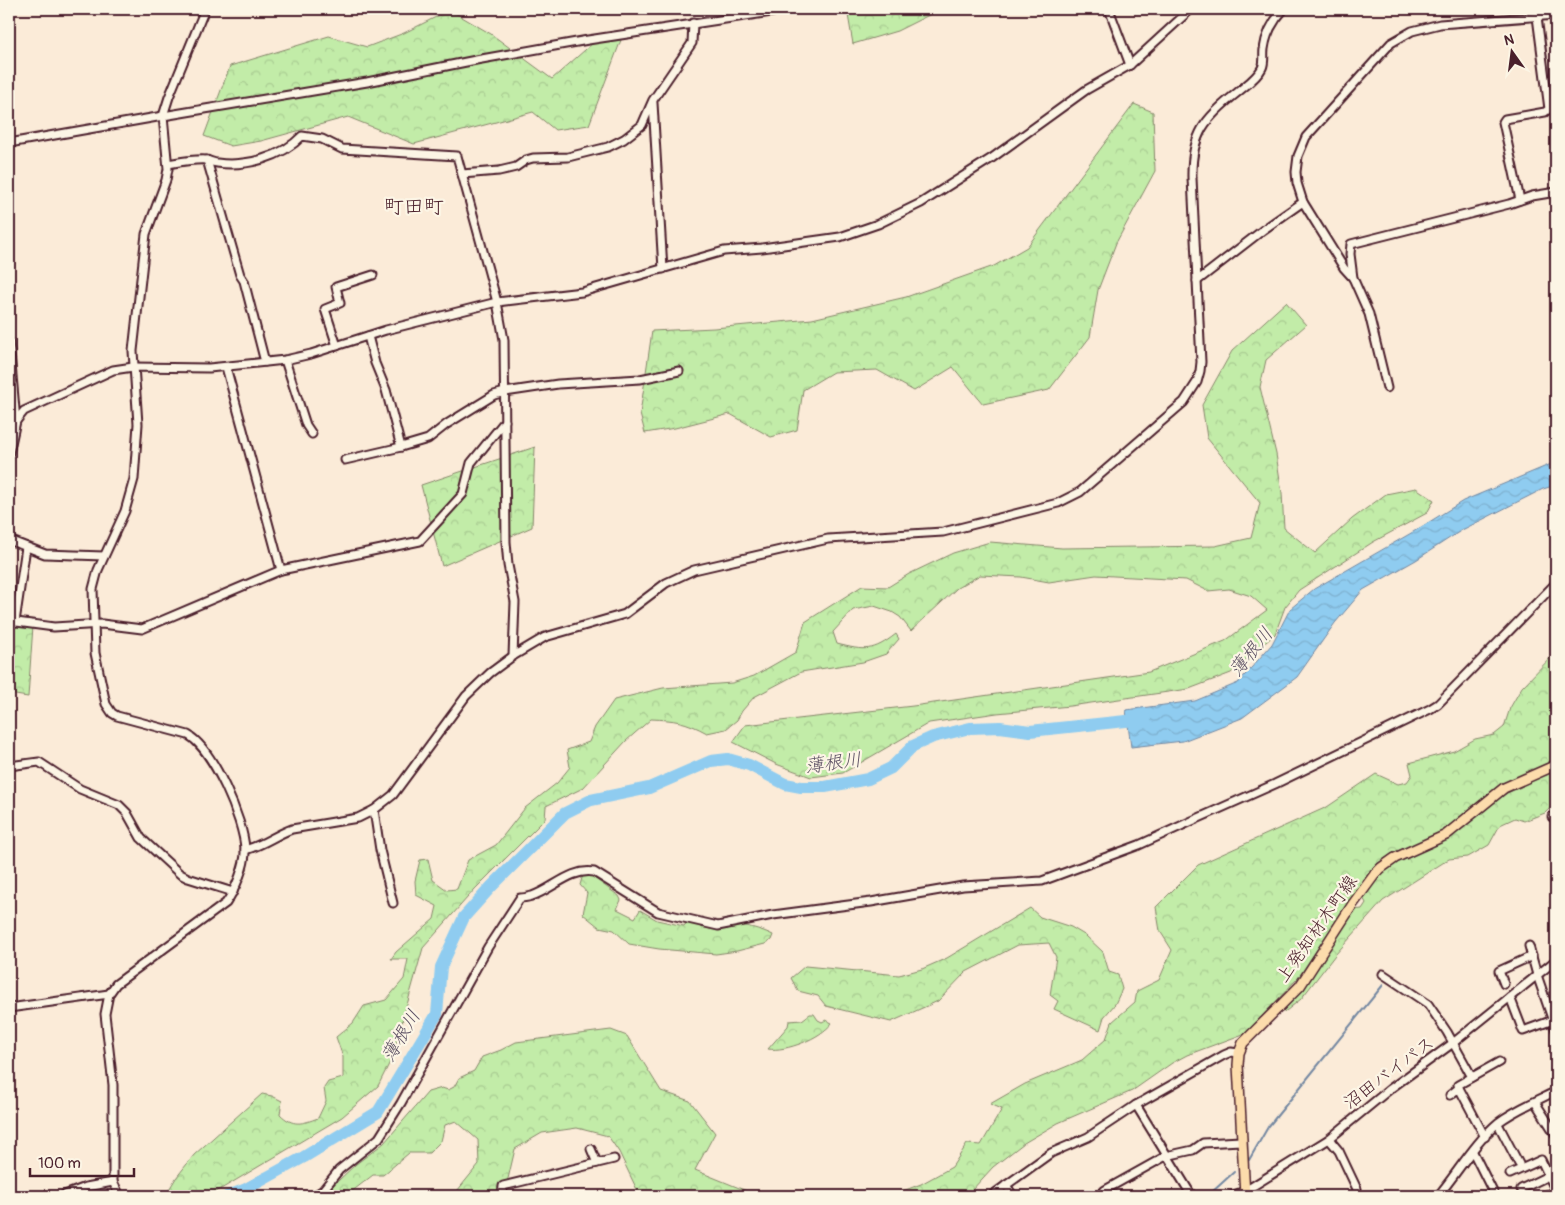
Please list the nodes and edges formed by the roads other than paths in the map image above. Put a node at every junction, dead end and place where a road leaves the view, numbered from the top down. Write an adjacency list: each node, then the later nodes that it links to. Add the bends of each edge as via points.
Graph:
1 (206, 9): 13 (street)
2 (792, 9): 9 (street)
3 (1109, 9): 10 (street)
4 (1190, 9): 10 (street)
5 (1284, 9): 24 (street, via 1267,32 1262,68 1213,113 1194,143 1191,161)
6 (1536, 9): 8 (street)
7 (1556, 15): 8 (street)
8 (1536, 18): 12 (street); 20 (street, via 1440,24 1412,31 1391,43 1306,137 1296,172)
9 (693, 23): 11 (street, via 692,43); 13 (street)
10 (1130, 65): 21 (street, via 1086,90 992,158 921,203 878,224 840,237 724,251)
11 (653, 100): 17 (street, via 642,125 608,147 568,157 533,158 499,172); 21 (street)
12 (1553, 108): 19 (street, via 1503,122)
13 (163, 116): 14 (street); 16 (street)
14 (9, 143)
15 (206, 160): 16 (street); 17 (street, via 217,163 251,161 285,151 302,136 322,139 342,150 458,156); 30 (street, via 244,281)
16 (168, 164): 32 (street, via 166,180 146,234)
17 (462, 174): 25 (street)
18 (1556, 192): 19 (street)
19 (1520, 200): 23 (street, via 1351,244)
20 (1304, 202): 23 (street); 24 (street)
21 (663, 269): 25 (street, via 582,292)
22 (373, 276): 28 (street, via 336,288 340,303 325,309)
23 (1353, 278): 34 (street, via 1369,314)
24 (1196, 281): 49 (street, via 1201,362 1192,391 1184,402 1080,492 1058,504 961,529 828,539 694,570 666,583 625,614 553,634)
25 (498, 302): 26 (street); 35 (street, via 504,340)
26 (368, 336): 28 (street); 39 (street)
27 (9, 341): 36 (street)
28 (336, 346): 29 (street)
29 (285, 360): 30 (street); 38 (street, via 306,426)
30 (265, 362): 31 (street)
31 (226, 366): 32 (street); 45 (street)
32 (133, 367): 36 (street, via 104,373 24,411); 44 (street, via 138,424 134,479 125,511)
33 (679, 371): 35 (street, via 640,379 558,384)
34 (1388, 388)
35 (505, 392): 37 (street); 39 (street, via 494,395 428,439)
36 (16, 421): 40 (street)
37 (505, 421): 45 (street, via 471,463 463,494 420,541); 49 (street, via 506,542 515,602)
38 (312, 434)
39 (401, 447): 41 (street)
40 (9, 453)
41 (345, 460)
42 (9, 540): 43 (street)
43 (26, 547): 44 (street, via 45,554); 47 (street)
44 (104, 556): 48 (street, via 93,590)
45 (281, 570): 48 (street, via 142,629)
46 (1556, 583): 97 (street, via 1430,709 1183,826 1042,881 963,886 718,926 658,912 586,870 564,878 533,896 520,898 488,947 379,1138 339,1170)
47 (12, 622): 48 (street, via 54,627)
48 (94, 625): 53 (street, via 95,653 109,709 117,716 188,735 198,742 224,783 237,815)
49 (513, 656): 52 (street, via 466,696 393,795)
50 (1556, 765): 68 (main road, 上発知材木町線, via 1504,788 1446,835 1395,858 1381,868 1353,904 1300,986 1247,1038)
51 (9, 766): 54 (street, via 39,762 80,789 119,804 141,838 180,874)
52 (374, 810): 53 (street, via 358,818 292,828 260,846); 55 (street)
53 (245, 850): 54 (street)
54 (233, 892): 62 (street, via 226,903 116,984)
55 (393, 903)
56 (1529, 946): 57 (street)
57 (1532, 956): 60 (street); 61 (street, via 1499,971)
58 (1556, 960): 60 (street, 沼田バイパス)
59 (1383, 974): 67 (street, via 1428,1004)
60 (1537, 975): 63 (street, 沼田バイパス); 65 (street)
61 (1504, 984)
62 (109, 994): 64 (street); 89 (street, via 105,1014 113,1085)
63 (1510, 998): 65 (street, via 1523,1031); 67 (street, 沼田バイパス)
64 (9, 1008)
65 (1554, 1020): 66 (street)
66 (1556, 1030)
67 (1453, 1044): 70 (street); 79 (street, 沼田バイパス, via 1390,1089)
68 (1239, 1053): 75 (street, via 1228,1053); 80 (main road)
69 (1499, 1062): 70 (street)
70 (1472, 1077): 71 (street, via 1458,1085)
71 (1459, 1088): 73 (street); 78 (street)
72 (1556, 1091): 74 (street)
73 (1450, 1095)
74 (1535, 1102): 76 (street); 77 (street)
75 (1136, 1105): 83 (street); 90 (street, via 1088,1137 1050,1153)
76 (1498, 1124): 78 (street); 86 (street)
77 (1556, 1135)
78 (1485, 1137): 82 (street)
79 (1329, 1139): 94 (street, 沼田バイパス); 104 (street, via 1339,1151 1357,1189)
80 (1241, 1141): 83 (street, via 1203,1143 1194,1150); 94 (main road)
81 (591, 1150): 85 (street)
82 (1472, 1152): 91 (street); 107 (street)
83 (1166, 1156): 101 (street); 102 (street)
84 (614, 1159): 85 (street)
85 (597, 1163): 98 (street, via 503,1186)
86 (1519, 1164)
87 (1510, 1174): 88 (street, via 1541,1160)
88 (1548, 1176): 92 (street); 93 (street)
89 (113, 1182): 95 (street); 96 (street)
90 (1006, 1185): 99 (street); 100 (street)
91 (1444, 1188): 105 (street); 106 (street)
92 (1521, 1189)
93 (1556, 1191): 108 (street)
94 (1245, 1193): 103 (street, 沼田バイパス)
95 (62, 1196)
96 (120, 1196)
97 (314, 1196)
98 (502, 1196)
99 (991, 1196)
100 (1013, 1196)
101 (1099, 1196)
102 (1192, 1196)
103 (1231, 1196)
104 (1356, 1196)
105 (1438, 1196)
106 (1449, 1196)
107 (1495, 1196)
108 (1544, 1196)

